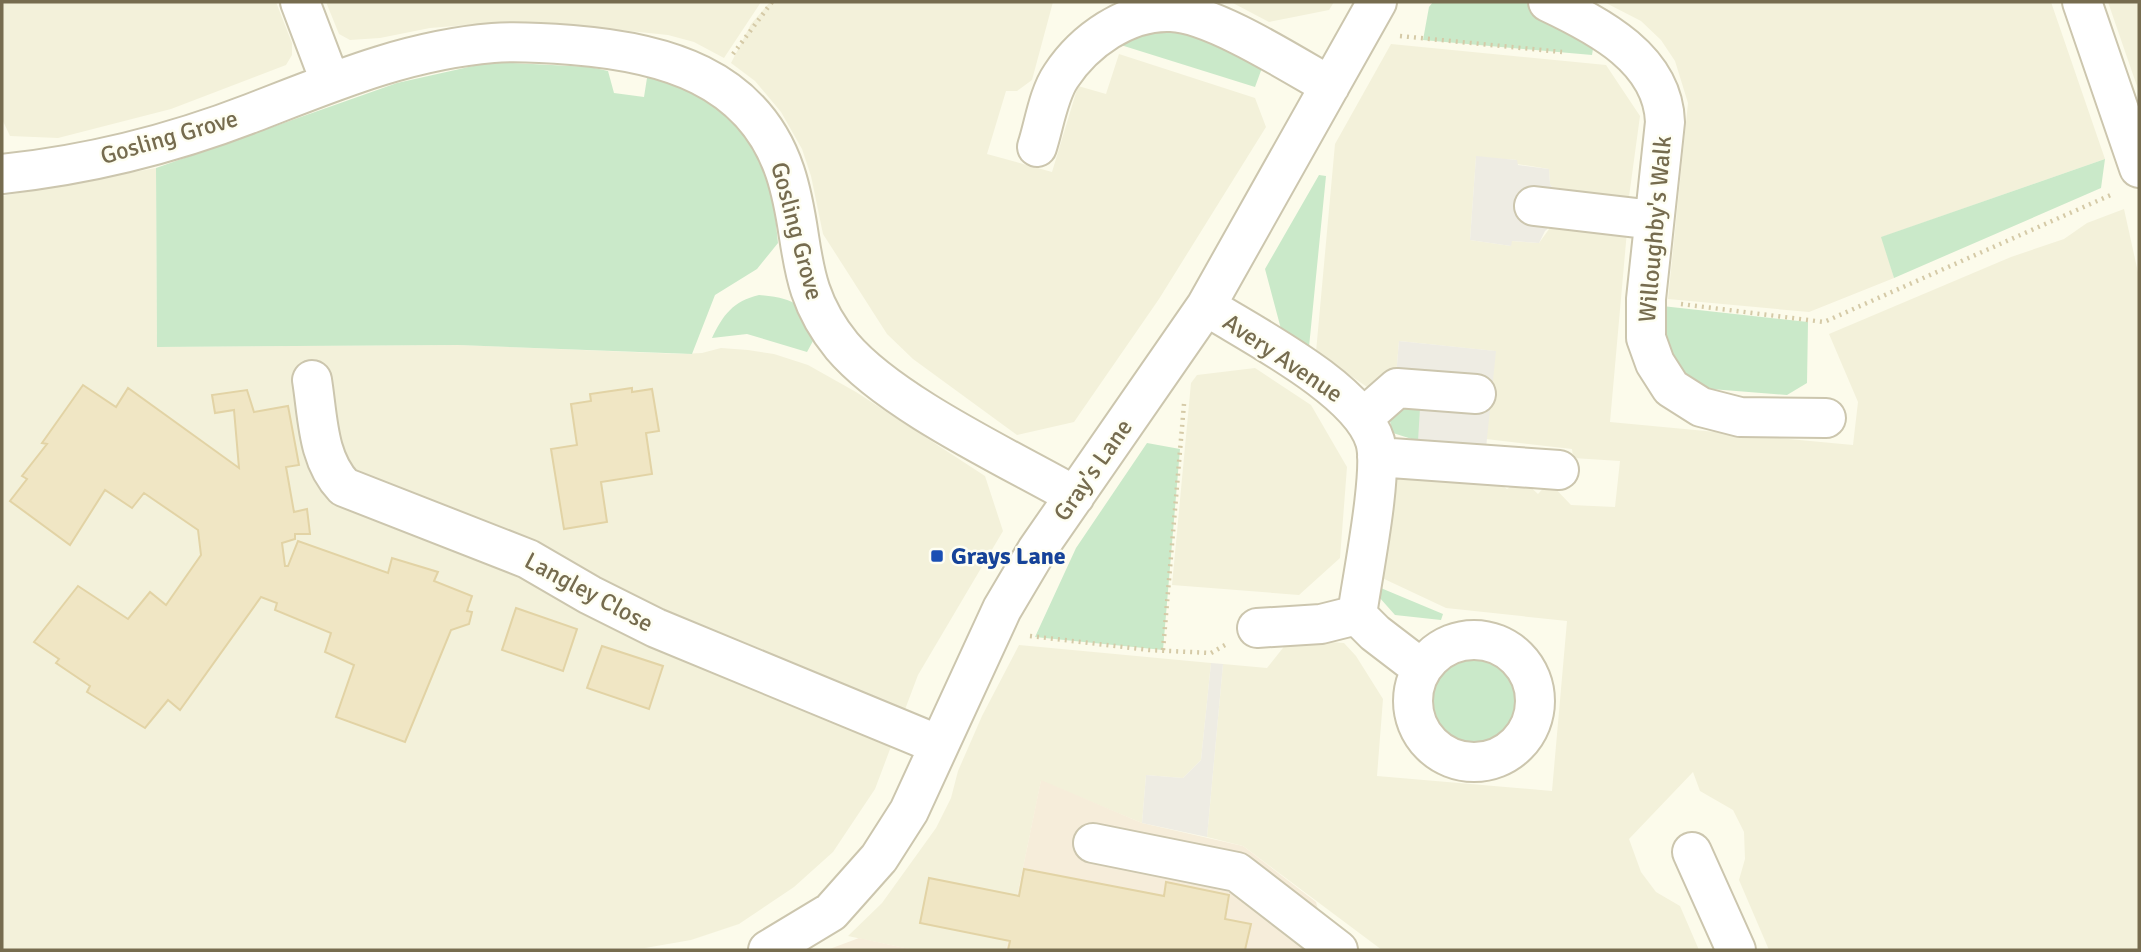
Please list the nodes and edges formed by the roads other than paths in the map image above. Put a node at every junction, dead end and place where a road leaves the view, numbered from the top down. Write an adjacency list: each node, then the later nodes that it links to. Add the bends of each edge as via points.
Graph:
1 (300, 2): 6 (street)
2 (1548, 2): 12 (street, Willoughby's Walk, via 1618,40 1649,72 1665,101)
3 (2082, 2): 10 (street)
4 (1174, 7): 7 (street, via 1242,37); 8 (street, via 1111,28 1080,52 1059,78)
5 (1371, 13): 7 (street, Gray's Lane)
6 (330, 80): 9 (street, Gosling Grove, via 182,138); 20 (street, Gosling Grove, via 449,48 542,42 647,54 713,82 752,113 770,141 785,172 806,281 843,347 885,385)
7 (1331, 86): 13 (street, Gray's Lane)
8 (1037, 147)
9 (2, 174)
10 (2127, 181)
11 (1534, 206): 12 (street)
12 (1654, 220): 17 (street, Willoughby's Walk, via 1646,338 1671,388 1700,407 1740,417)
13 (1206, 306): 16 (street, Avery Avenue, via 1307,370); 20 (street, Gray's Lane)
14 (312, 380): 24 (street, Langley Close, via 324,460 344,487 528,559 656,628)
15 (1476, 394): 16 (street, via 1397,388)
16 (1364, 417): 18 (street, Avery Avenue, via 1376,442)
17 (1826, 418)
18 (1377, 457): 19 (street); 21 (street, Avery Avenue)
19 (1559, 470)
20 (1075, 496): 24 (street, Gray's Lane, via 1037,550 991,631)
21 (1357, 615): 22 (street, via 1321,624); 23 (street)
22 (1258, 628)
23 (1422, 669)
24 (939, 745): 27 (street, Gray's Lane, via 909,811 854,889 831,912)
25 (1093, 843): 28 (street, via 1237,873)
26 (1692, 852): 29 (street)
27 (768, 950)
28 (1338, 950)
29 (1736, 950)

